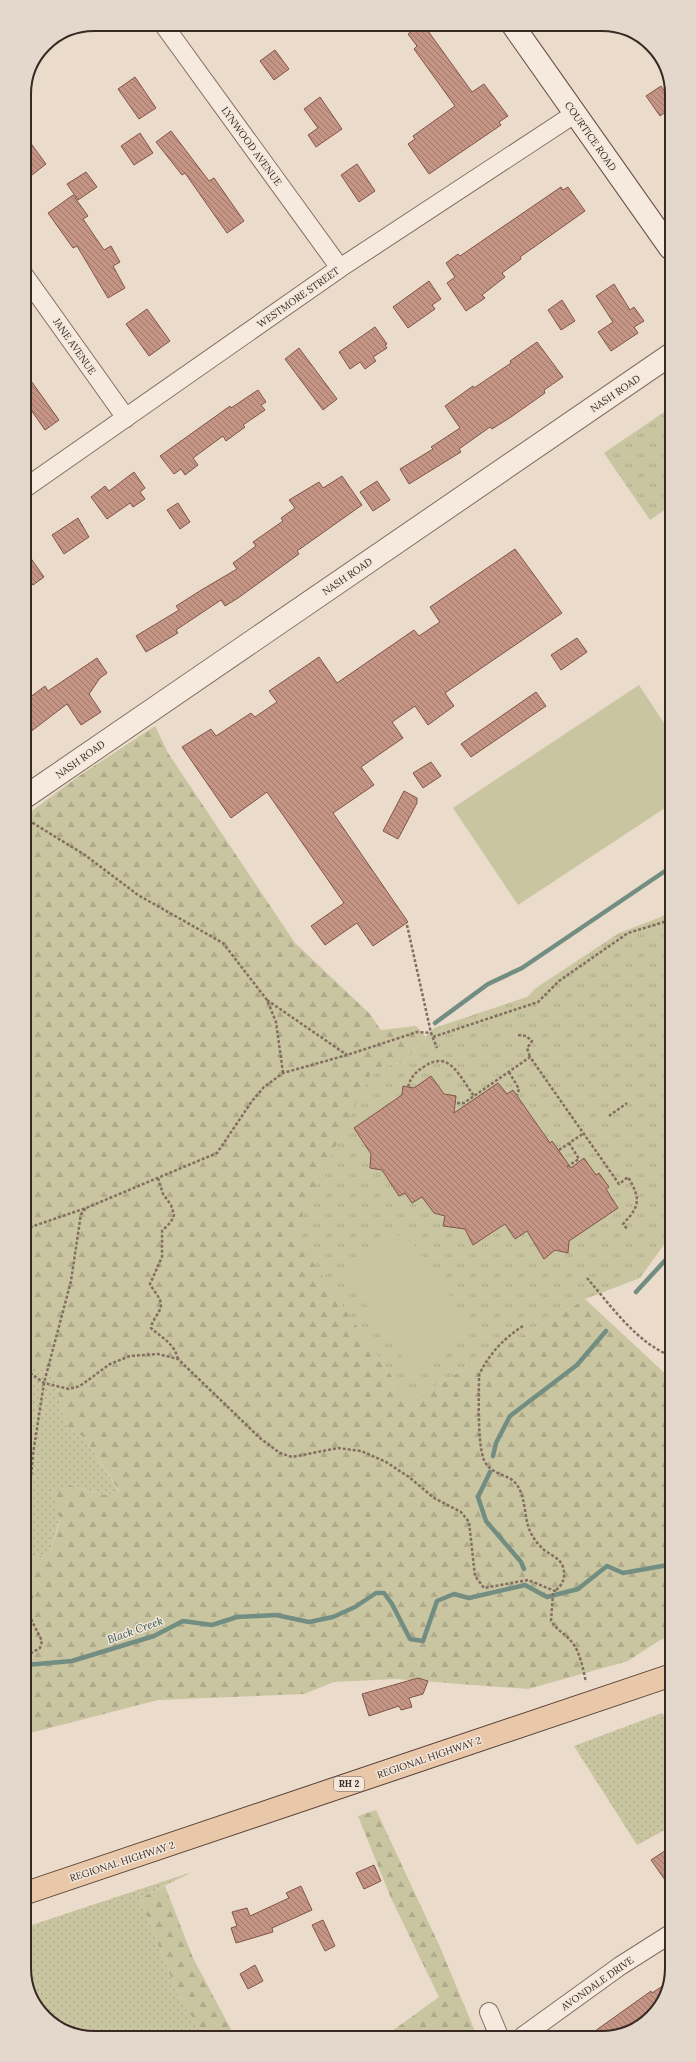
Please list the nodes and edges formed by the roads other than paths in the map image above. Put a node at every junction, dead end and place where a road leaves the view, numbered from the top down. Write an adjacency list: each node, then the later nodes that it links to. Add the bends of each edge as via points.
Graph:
1 (168, 31): 5 (street, LYNWOOD AVENUE)
2 (517, 31): 3 (street, COURTICE ROAD)
3 (576, 113): 4 (street, COURTICE ROAD); 5 (street, WESTMORE STREET)
4 (665, 241)
5 (340, 268): 8 (street, WESTMORE STREET)
6 (31, 285): 8 (street, JANE AVENUE)
7 (665, 358): 10 (street, NASH ROAD)
8 (126, 418): 9 (street, WESTMORE STREET)
9 (31, 484)
10 (31, 793)
11 (665, 1677): 12 (main road, REGIONAL HIGHWAY 2 / RH 2)
12 (31, 1891)
13 (665, 1937): 16 (street, AVONDALE DRIVE)
14 (489, 2012): 15 (street)
15 (497, 2031)
16 (530, 2031)

